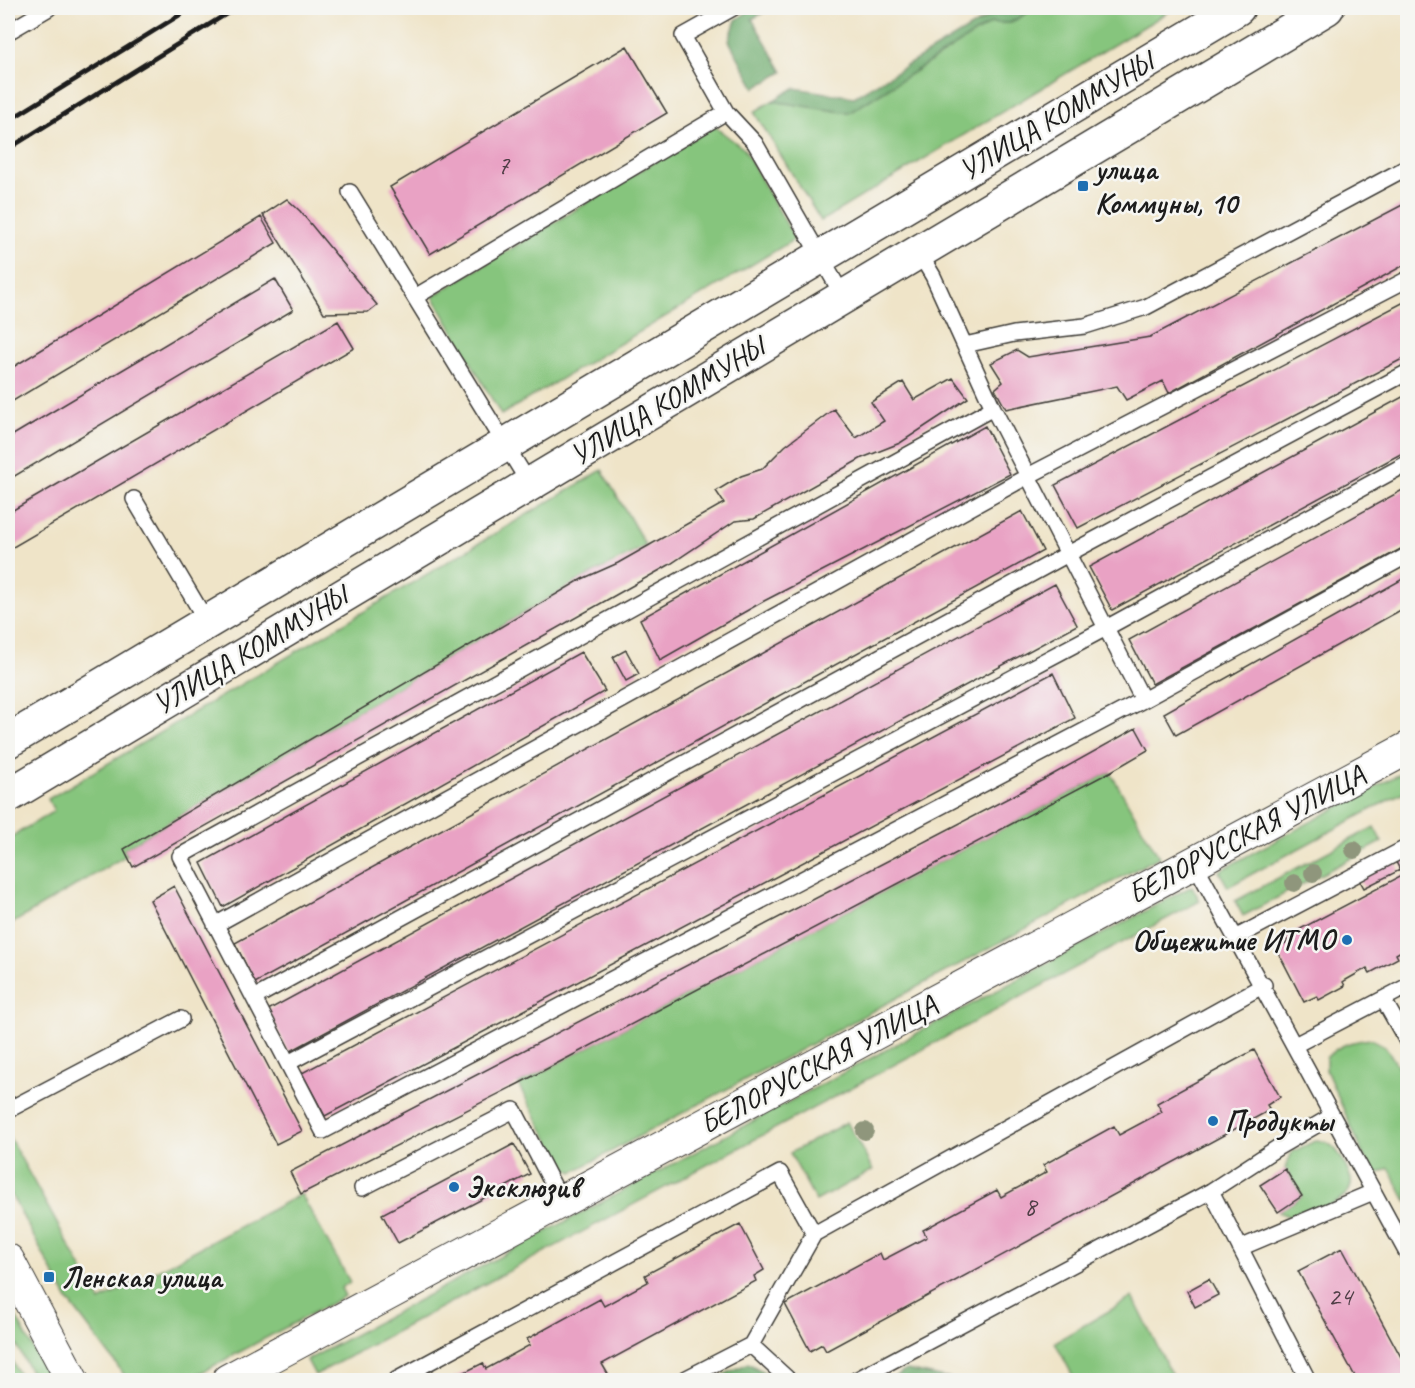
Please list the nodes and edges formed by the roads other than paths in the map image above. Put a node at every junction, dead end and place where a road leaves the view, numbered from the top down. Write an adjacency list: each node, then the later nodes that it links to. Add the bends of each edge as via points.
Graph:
1 (49, 8): 5 (lane)
2 (733, 8): 6 (lane, via 683,36)
3 (1238, 8): 10 (street, УЛИЦА КОММУНЫ)
4 (1327, 8): 9 (street, УЛИЦА КОММУНЫ)
5 (8, 32)
6 (726, 112): 10 (lane, via 755,143); 13 (lane)
7 (1407, 166): 14 (lane, via 1146,308 1085,327 1014,334)
8 (350, 192): 13 (lane)
9 (918, 251): 12 (street, УЛИЦА КОММУНЫ); 14 (lane)
10 (820, 256): 12 (lane); 17 (street, УЛИЦА КОММУНЫ)
11 (1407, 279): 19 (lane)
12 (843, 296): 20 (street, УЛИЦА КОММУНЫ)
13 (415, 297): 17 (lane)
14 (965, 345): 16 (lane)
15 (1407, 372): 22 (lane)
16 (993, 408): 19 (lane); 32 (lane, via 180,856)
17 (505, 444): 20 (lane); 24 (street, УЛИЦА КОММУНЫ)
18 (1407, 463): 25 (lane)
19 (1028, 477): 22 (lane); 32 (lane)
20 (529, 483): 29 (street, УЛИЦА КОММУНЫ)
21 (134, 499): 24 (lane)
22 (1068, 554): 25 (lane); 36 (lane)
23 (1407, 555): 26 (lane)
24 (207, 622): 27 (street, УЛИЦА КОММУНЫ)
25 (1106, 628): 26 (lane); 41 (lane)
26 (1143, 700): 41 (lane, via 323,1131)
27 (8, 741)
28 (1407, 748): 31 (street, БЕЛОРУССКАЯ УЛИЦА)
29 (8, 796)
30 (1407, 847): 33 (lane)
31 (1194, 862): 33 (lane); 47 (street, БЕЛОРУССКАЯ УЛИЦА)
32 (215, 925): 36 (lane)
33 (1237, 938): 34 (lane)
34 (1264, 985): 40 (lane); 48 (lane)
35 (1407, 986): 37 (lane)
36 (254, 998): 41 (lane)
37 (1383, 999): 39 (lane); 40 (lane)
38 (181, 1019): 42 (lane)
39 (1407, 1043)
40 (1295, 1045): 43 (lane)
41 (288, 1063)
42 (8, 1110)
43 (1332, 1116): 45 (lane); 46 (lane)
44 (362, 1188): 47 (lane, via 514,1110)
45 (1211, 1191): 49 (lane); 58 (lane)
46 (1373, 1192): 49 (lane); 50 (lane)
47 (562, 1202): 54 (street, БЕЛОРУССКАЯ УЛИЦА)
48 (814, 1234): 52 (lane); 55 (lane, via 780,1173)
49 (1240, 1248): 59 (lane)
50 (1407, 1255)
51 (8, 1260): 53 (street)
52 (751, 1345): 56 (lane); 57 (lane)
53 (72, 1380)
54 (228, 1380)
55 (396, 1380)
56 (683, 1380)
57 (789, 1380)
58 (856, 1380)
59 (1308, 1380)

